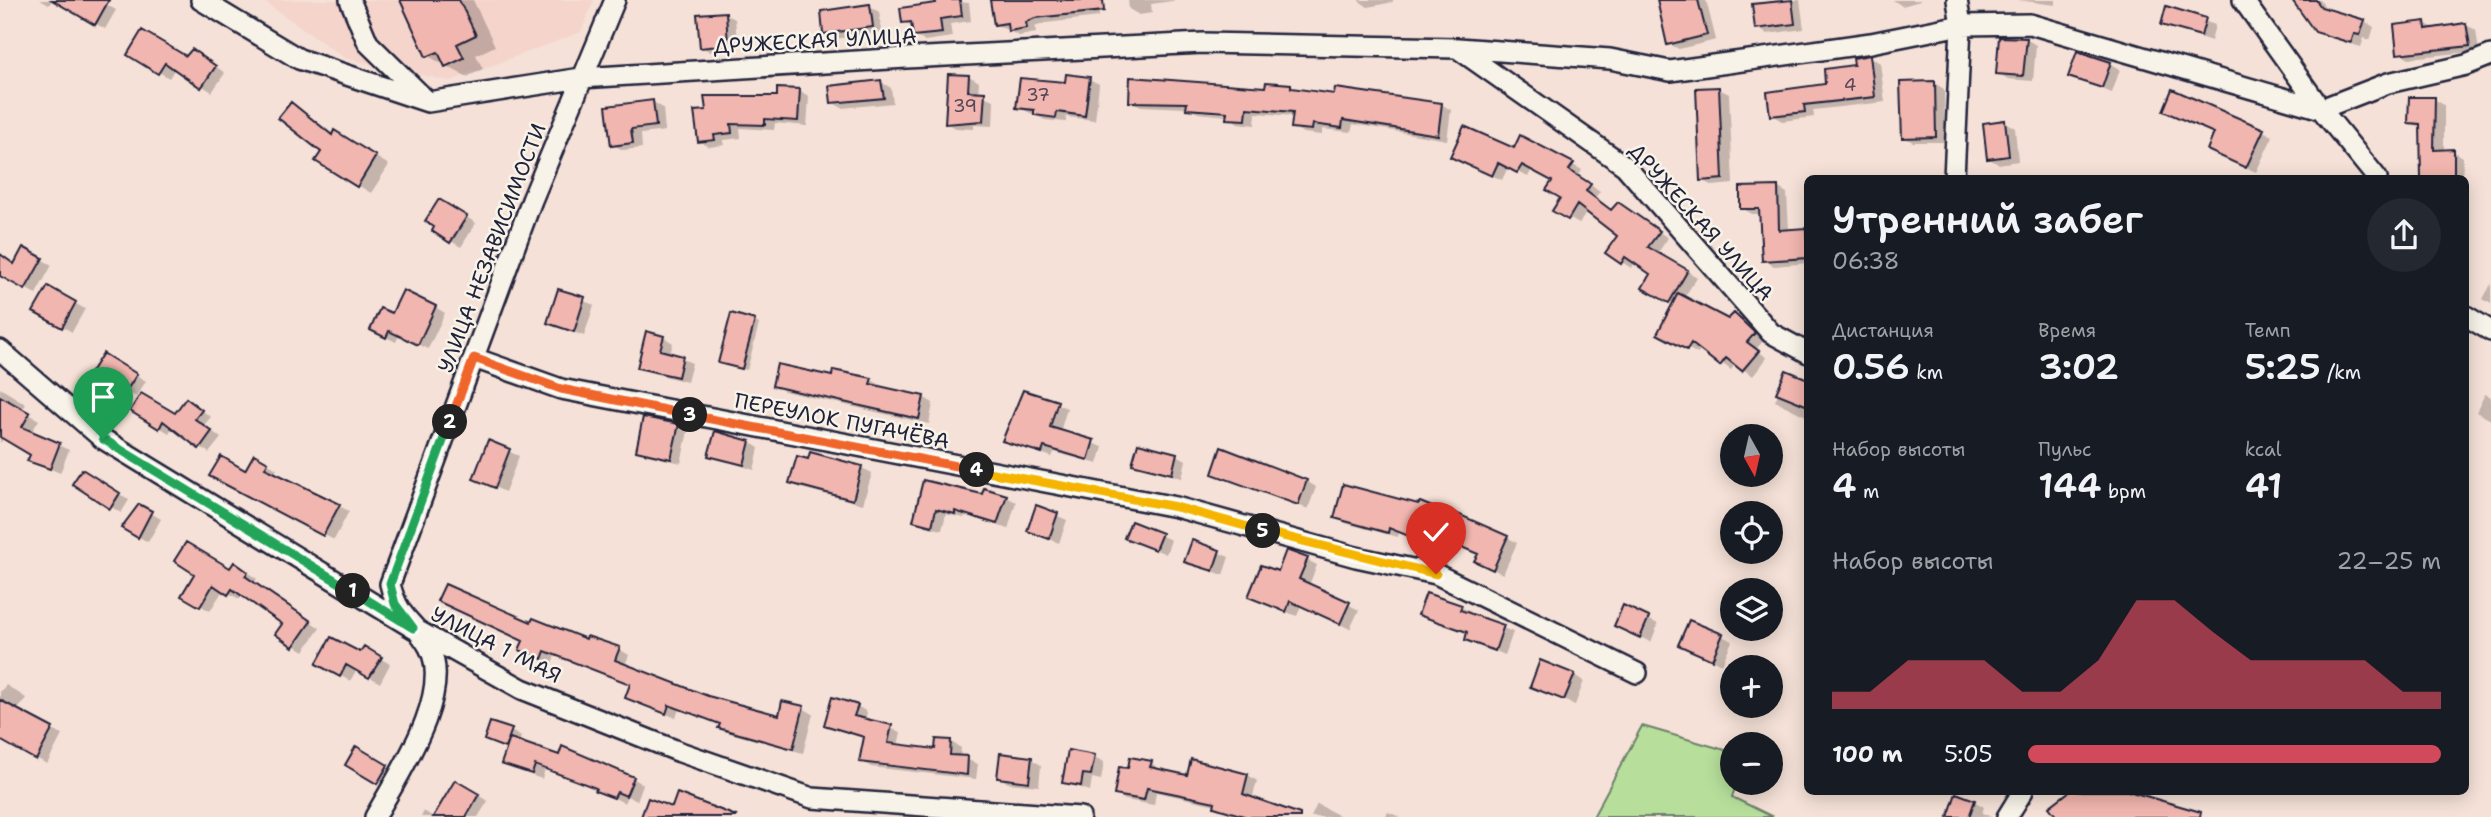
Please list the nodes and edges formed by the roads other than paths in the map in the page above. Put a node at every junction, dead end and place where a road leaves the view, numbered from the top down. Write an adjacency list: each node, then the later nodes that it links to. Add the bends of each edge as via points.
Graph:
1 (201, 0): 10 (street, ДРУЖЕСКАЯ УЛИЦА, via 299,59)
2 (350, 0): 10 (street, via 369,43)
3 (615, 0): 9 (street, УЛИЦА НЕЗАВИСИМОСТИ)
4 (1957, 0): 6 (street)
5 (2243, 0): 11 (street)
6 (1961, 25): 7 (street, ДРУЖЕСКАЯ УЛИЦА, via 1871,43 1670,71 1610,59); 11 (street, ДРУЖЕСКАЯ УЛИЦА, via 2030,24); 12 (street)
7 (1457, 48): 9 (street, ДРУЖЕСКАЯ УЛИЦА, via 1203,43); 17 (street, ДРУЖЕСКАЯ УЛИЦА, via 1625,166 1771,333)
8 (2491, 55): 11 (street, via 2388,83)
9 (581, 78): 10 (street, ДРУЖЕСКАЯ УЛИЦА); 18 (street, УЛИЦА НЕЗАВИСИМОСТИ)
10 (428, 102)
11 (2321, 109): 13 (street)
12 (1954, 175)
13 (2375, 175)
14 (2469, 318): 15 (street)
15 (2491, 331)
16 (0, 350): 19 (street, УЛИЦА 1 МАЯ, via 103,439)
17 (1804, 352)
18 (474, 358): 19 (street, УЛИЦА НЕЗАВИСИМОСТИ, via 390,584 395,604); 20 (street, ПЕРЕУЛОК ПУГАЧЁВА, via 561,389 1176,507 1436,574)
19 (413, 628): 22 (street, УЛИЦА НЕЗАВИСИМОСТИ, via 436,664 435,692 410,753); 23 (street, УЛИЦА 1 МАЯ, via 522,689 812,798)
20 (1637, 673)
21 (2021, 795): 24 (street)
22 (375, 817)
23 (1080, 817)
24 (2007, 817)

